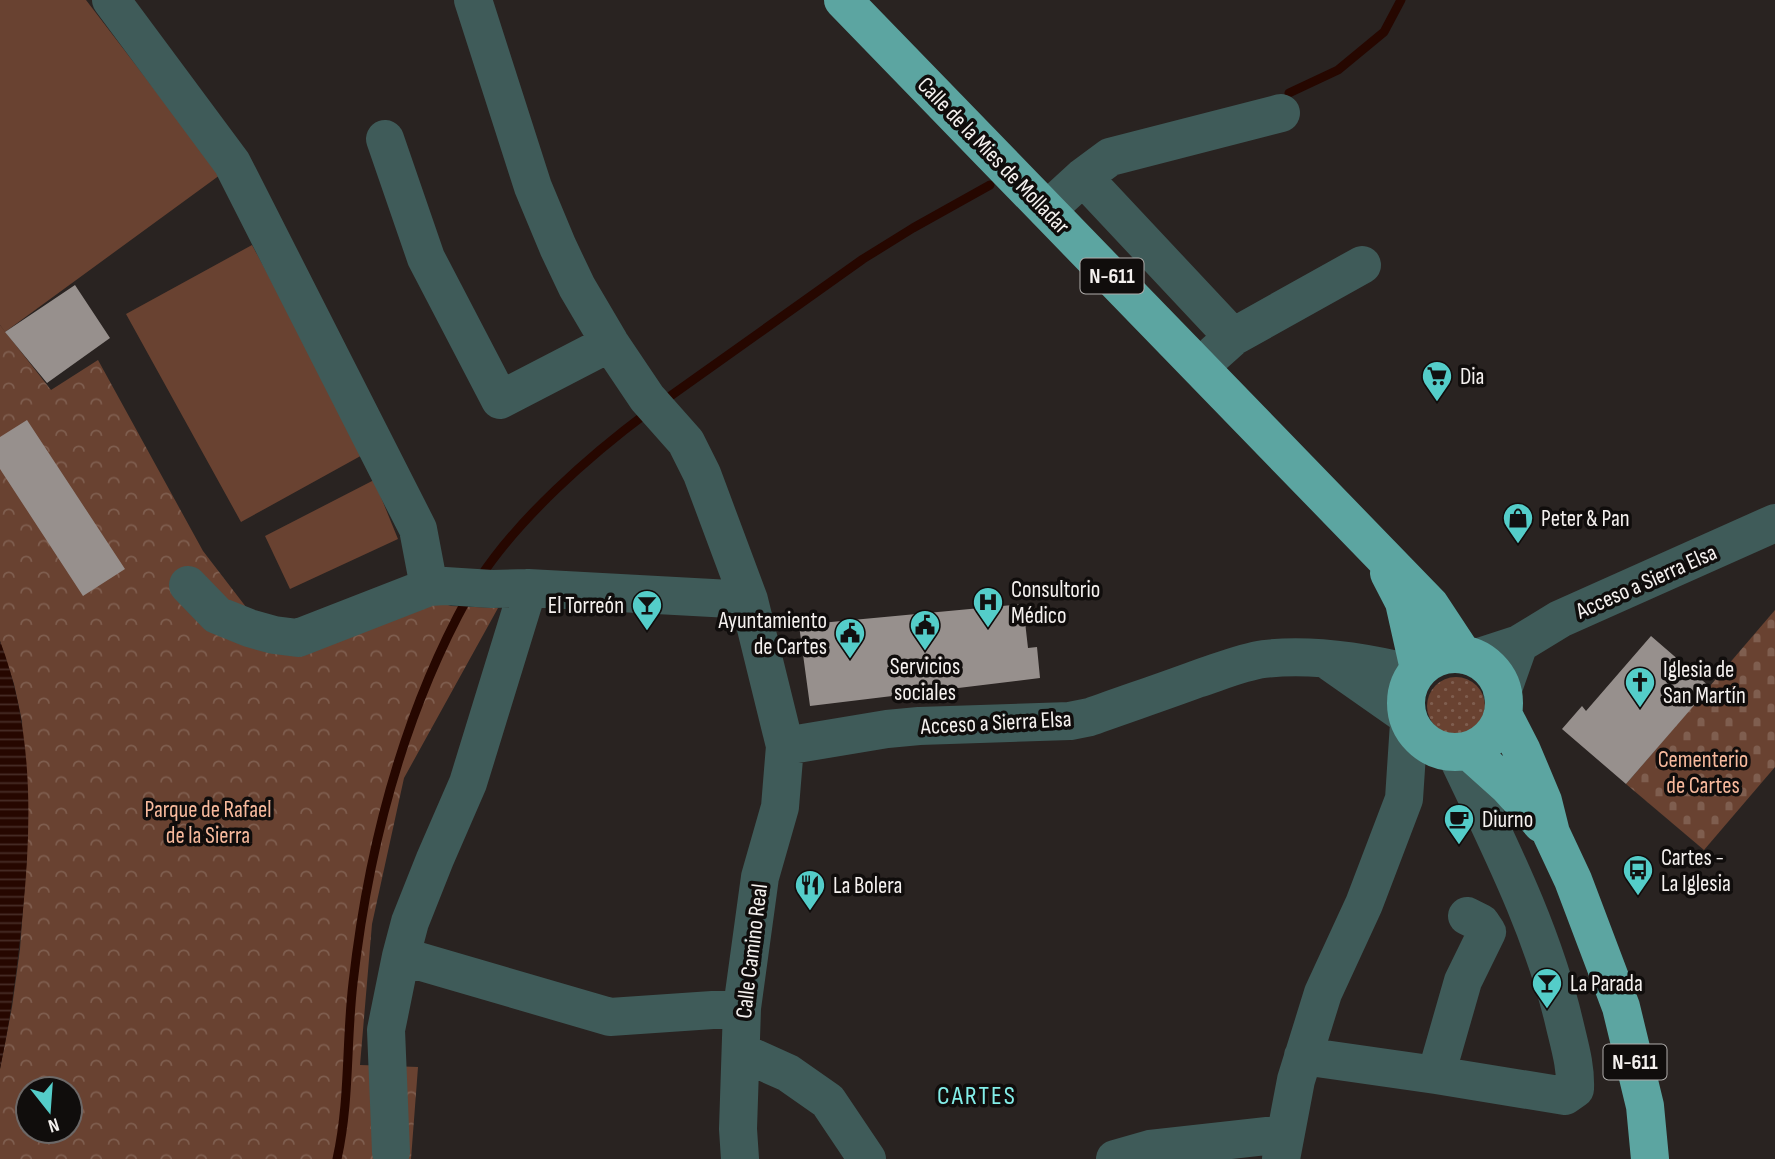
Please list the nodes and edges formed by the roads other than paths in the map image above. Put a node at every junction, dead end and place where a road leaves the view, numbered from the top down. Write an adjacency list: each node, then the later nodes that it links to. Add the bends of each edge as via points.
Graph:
1 (111, 0): 15 (street, via 232,163 418,529)
2 (473, 0): 10 (street, Calle Camino Real, via 533,187 577,287)
3 (844, 0): 7 (highway, Calle de la Mies de Molladar / N-611)
4 (1280, 113): 6 (street, via 1110,157)
5 (385, 139): 10 (street, via 426,258 500,400)
6 (1083, 177): 7 (street); 9 (street)
7 (1047, 210): 11 (highway, Calle de la Mies de Molladar / N-611)
8 (1362, 265): 9 (street)
9 (1233, 337): 11 (street)
10 (610, 344): 17 (street, Calle Camino Real, via 646,398 686,442)
11 (1201, 367): 13 (highway, Calle de la Mies de Molladar / N-611)
12 (1775, 523): 18 (street, Acceso a Sierra Elsa, via 1560,619)
13 (1378, 553): 19 (highway, Calle de la Mies de Molladar / N-611, via 1430,605); 21 (highway, Calle de la Mies de Molladar / N-611, via 1404,602)
14 (188, 585): 15 (street, via 217,615 249,628 298,638)
15 (437, 586): 16 (street)
16 (510, 588): 17 (street); 29 (street, via 468,783 415,909)
17 (750, 600): 24 (street, Calle Camino Real)
18 (1519, 644): 19 (street, Acceso a Sierra Elsa); 22 (street)
19 (1470, 657): 21 (highway, via 1439,657); 22 (highway, N-611, via 1496,676)
20 (1326, 659): 21 (street, Acceso a Sierra Elsa); 23 (street); 24 (street, Acceso a Sierra Elsa, via 1261,659 1070,721 919,726)
21 (1417, 672): 23 (highway, N-611, via 1406,692)
22 (1502, 703): 25 (highway, via 1498,727 1491,737); 27 (highway, N-611, via 1543,801)
23 (1408, 720): 25 (highway, N-611, via 1431,747); 26 (street)
24 (785, 746): 32 (street, Calle Camino Real, via 780,807 760,877)
25 (1457, 752): 26 (street); 27 (highway, N-611, via 1508,786); 31 (street, via 1521,894)
26 (1404, 799): 34 (street, via 1364,904 1323,993)
27 (1551, 833): 30 (highway, N-611)
28 (1467, 916): 35 (street, via 1487,932 1463,981)
29 (401, 956): 32 (street, via 610,1017); 37 (street, via 386,1030)
30 (1607, 969): 31 (street); 41 (highway, N-611, via 1645,1106)
31 (1557, 989): 35 (street, via 1576,1070 1575,1089 1565,1096)
32 (741, 1008): 33 (street, Calle Camino Real)
33 (741, 1052): 38 (street, Calle Camino Real); 39 (street, via 788,1073 828,1101)
34 (1303, 1056): 35 (street); 36 (street)
35 (1436, 1075)
36 (1283, 1146): 40 (street, via 1150,1149)
37 (391, 1152)
38 (740, 1159)
39 (867, 1159)
40 (1115, 1159)
41 (1650, 1159)

